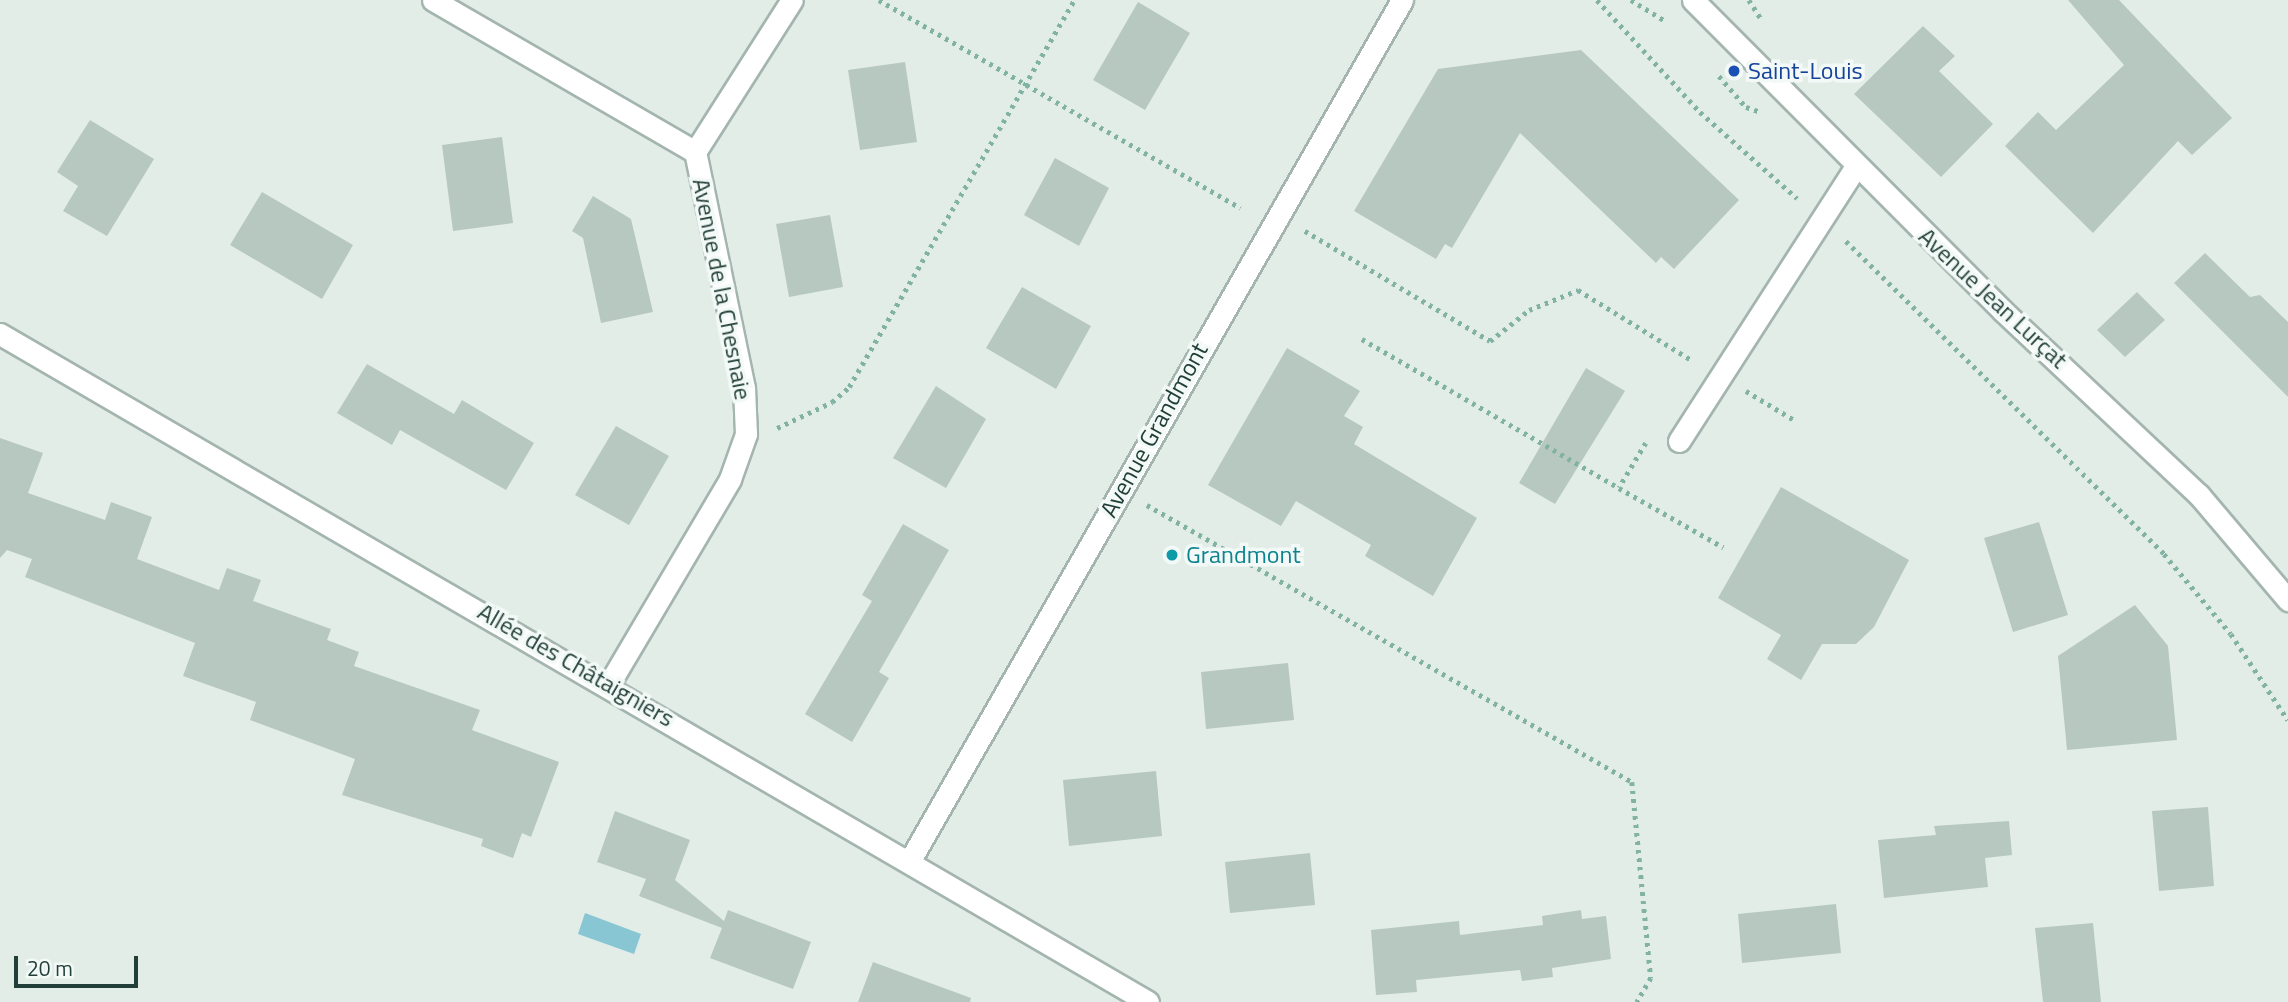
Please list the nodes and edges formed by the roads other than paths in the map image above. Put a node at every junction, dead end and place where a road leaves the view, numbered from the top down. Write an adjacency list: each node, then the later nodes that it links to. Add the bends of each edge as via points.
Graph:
1 (433, 0): 5 (street, Avenue de la Chesnaie)
2 (792, 0): 5 (street, Avenue de la Chesnaie)
3 (1402, 0): 11 (street, Avenue Grandmont)
4 (1693, 0): 6 (street, Avenue Jean Lurçat)
5 (695, 152): 10 (street, Avenue de la Chesnaie, via 744,388 746,434 730,479)
6 (1857, 165): 8 (street); 9 (street, Avenue Jean Lurçat, via 2199,495)
7 (0, 334): 10 (street, Allée des Châtaigniers)
8 (1679, 440)
9 (2288, 600)
10 (609, 684): 11 (street, Allée des Châtaigniers)
11 (909, 862): 12 (street, Allée des Châtaigniers)
12 (1149, 1002)

